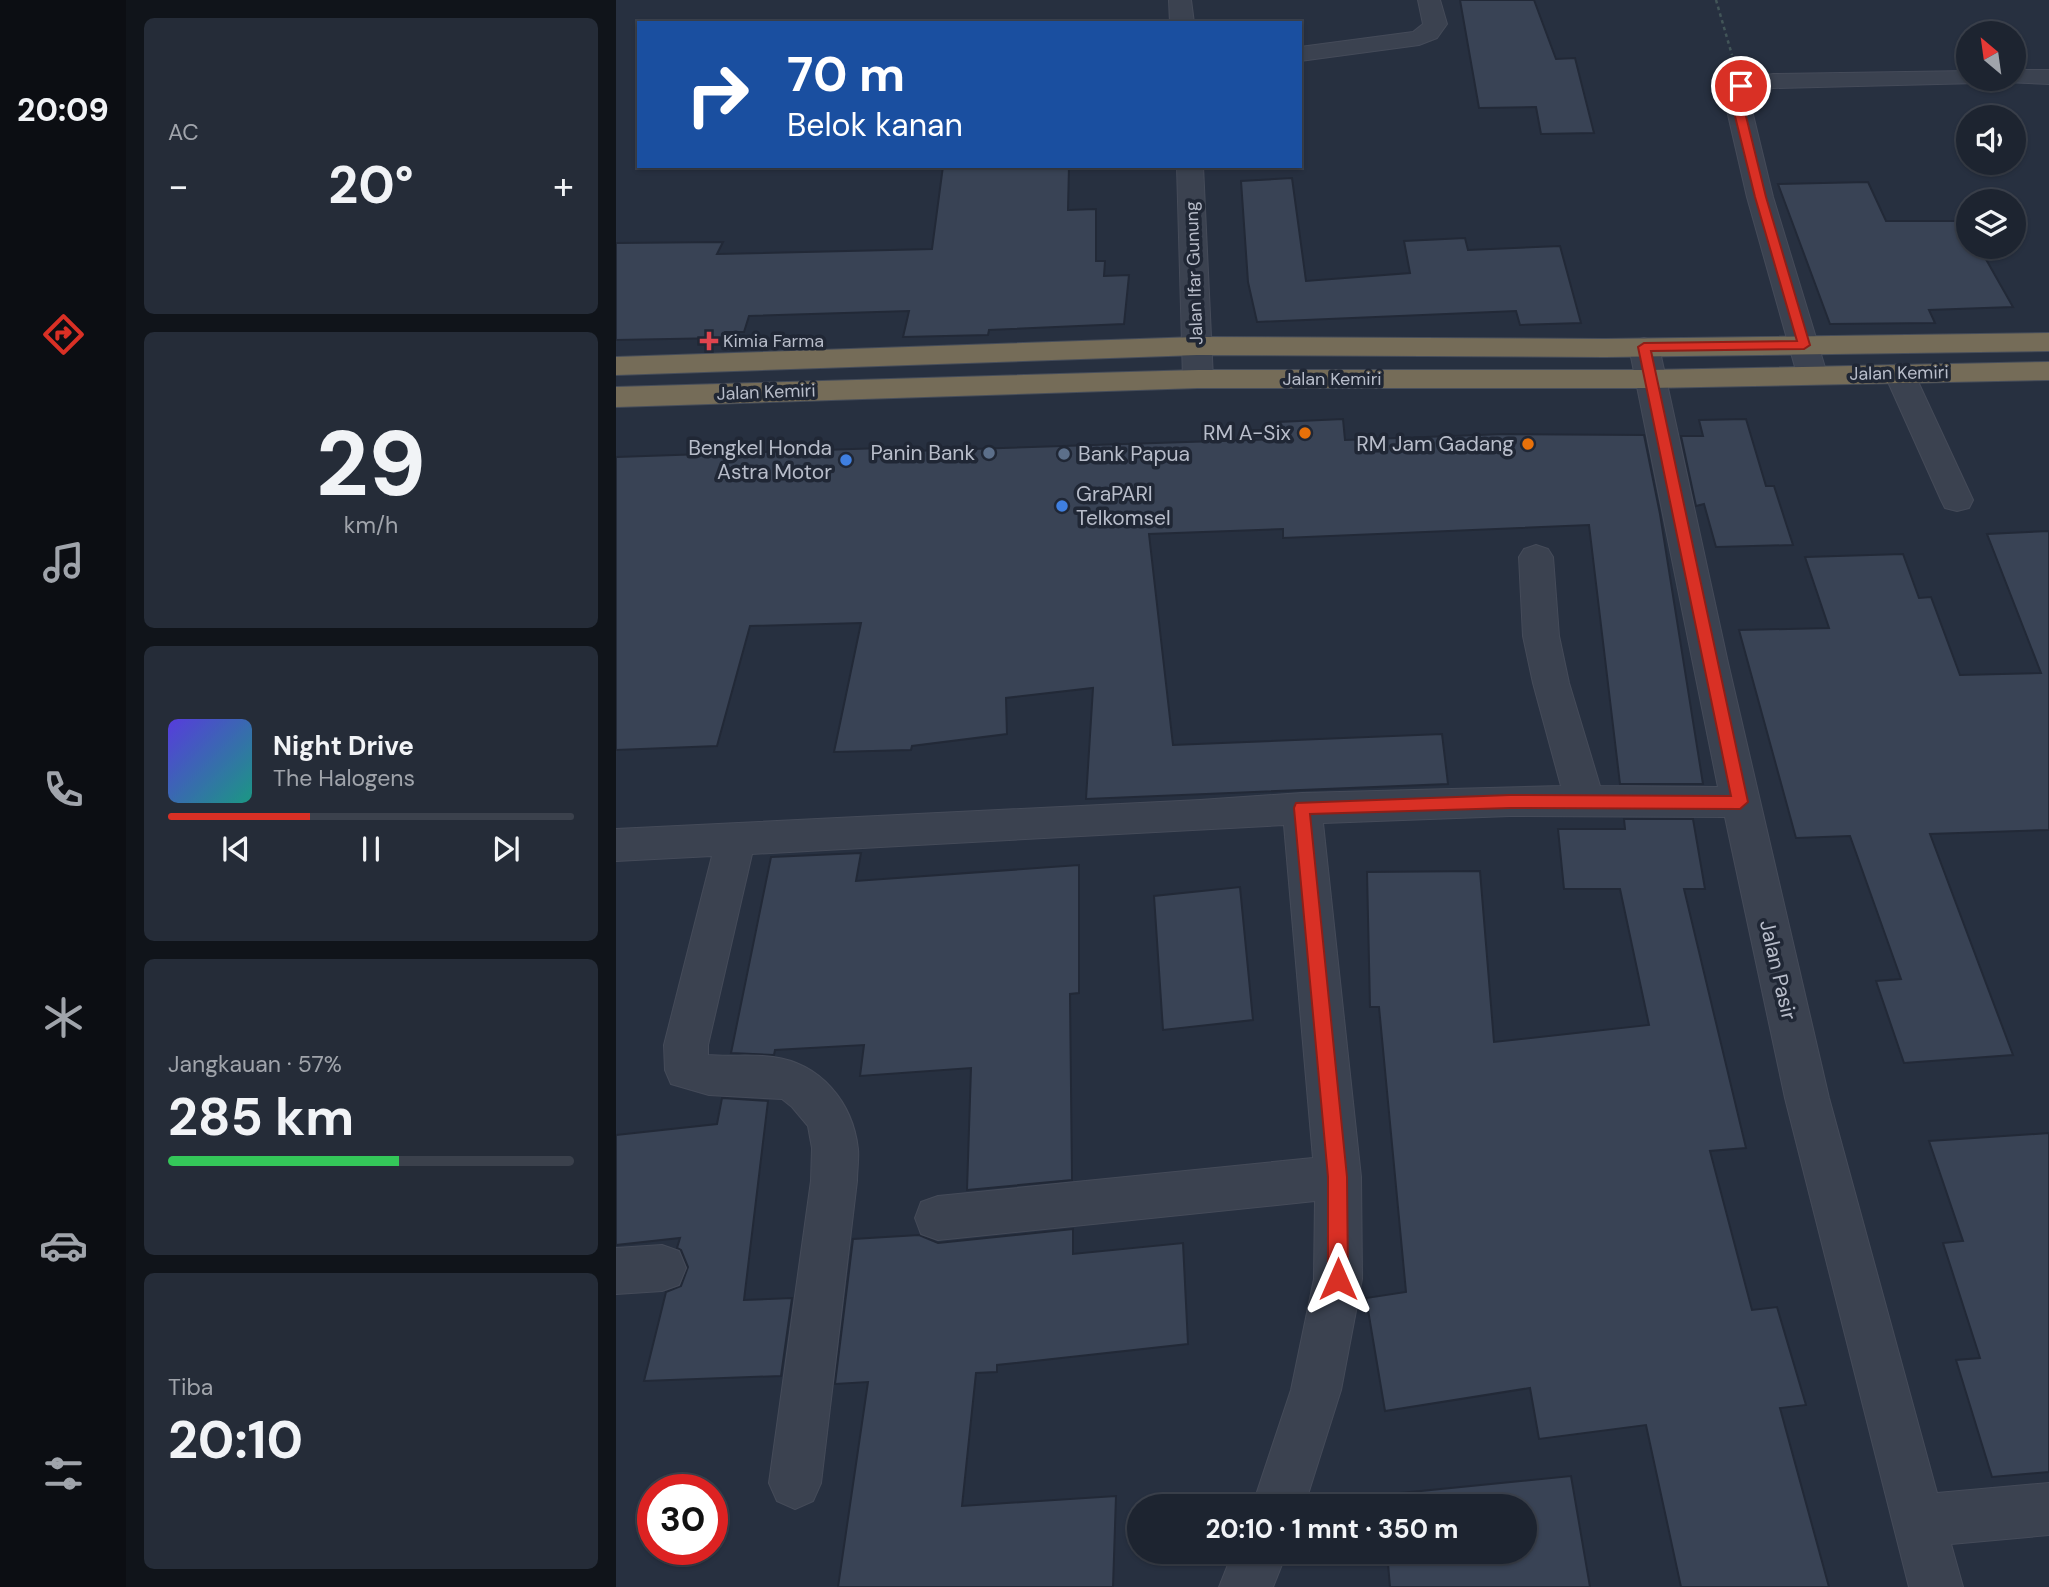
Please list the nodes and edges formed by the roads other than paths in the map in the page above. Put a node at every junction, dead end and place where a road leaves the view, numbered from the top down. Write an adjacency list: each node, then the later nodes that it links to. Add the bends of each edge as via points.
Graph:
1 (1180, 0): 3 (street)
2 (1429, 0): 4 (street, via 1435,24 1426,35)
3 (1182, 21)
4 (1302, 54)
5 (2026, 77): 6 (street)
6 (2049, 77)
7 (1956, 78): 10 (street, via 1773,81 1741,86 1735,93)
8 (1190, 168): 11 (street, Jalan Ifar Gunung)
9 (2049, 342): 10 (highway, Jalan Kemiri)
10 (1804, 345): 12 (highway, Jalan Kemiri); 16 (street)
11 (1197, 346): 12 (highway, Jalan Kemiri); 13 (highway, Jalan Kemiri); 17 (street, Jalan Ifar Gunung)
12 (1646, 363): 16 (highway, Jalan Kemiri); 17 (highway, Jalan Kemiri); 22 (street, Jalan Pasir)
13 (616, 366)
14 (2049, 371): 15 (highway, Jalan Kemiri)
15 (1899, 373): 16 (highway, Jalan Kemiri); 19 (street)
16 (1812, 374)
17 (1198, 379): 18 (highway, Jalan Kemiri)
18 (616, 397)
19 (1957, 500)
20 (1536, 556): 21 (street, via 1541,636)
21 (1585, 801): 22 (street); 23 (street)
22 (1740, 802): 33 (street, Jalan Pasir, via 1807,1098)
23 (1302, 808): 24 (street); 26 (street)
24 (736, 839): 25 (street); 30 (street, via 686,1045 687,1070 707,1077 776,1077 803,1088 825,1112 835,1147)
25 (616, 845)
26 (1338, 1177): 27 (street); 31 (street, via 1338,1279 1316,1390)
27 (938, 1219)
28 (662, 1268): 29 (street)
29 (616, 1271)
30 (794, 1483)
31 (1282, 1494)
32 (2049, 1509): 33 (street)
33 (1919, 1521): 36 (street, Jalan Pasir)
34 (1255, 1564): 35 (street)
35 (1246, 1587)
36 (1936, 1587)

